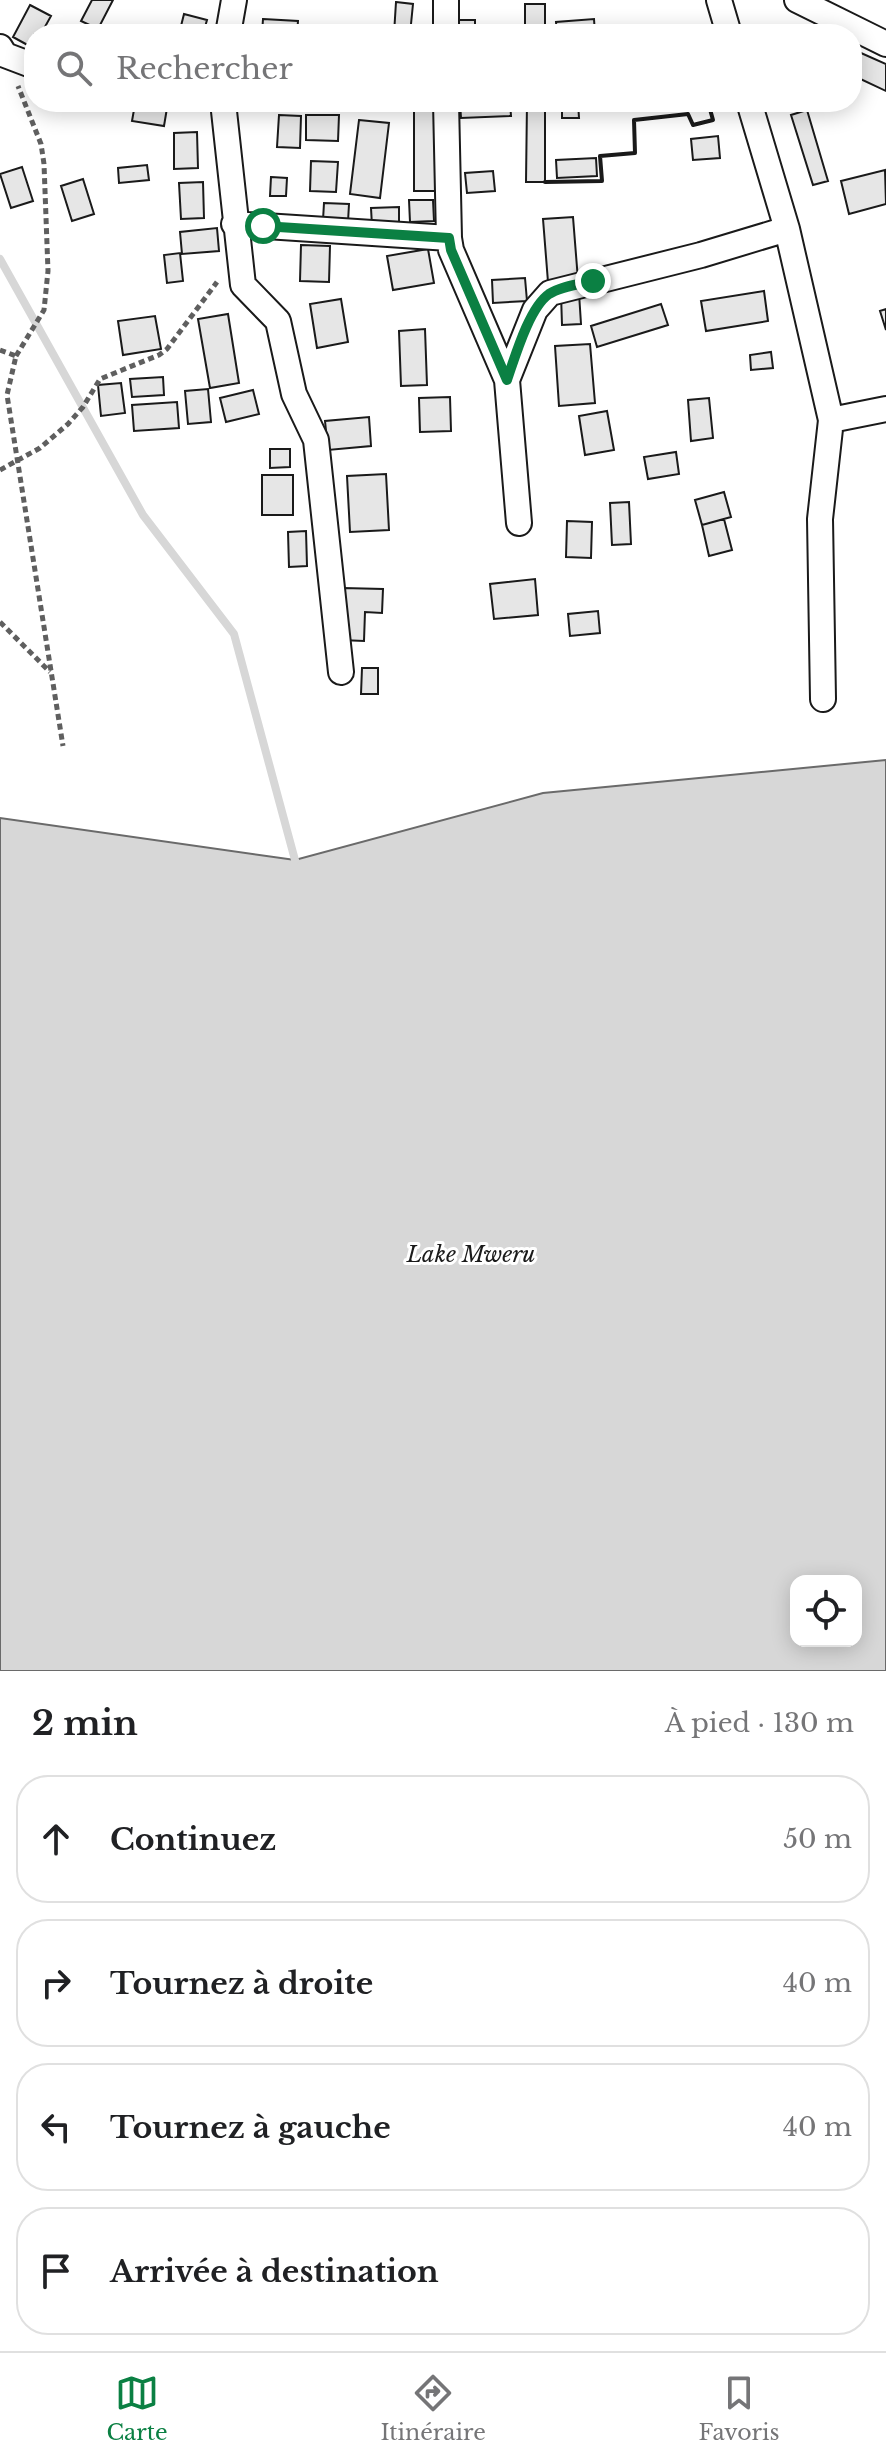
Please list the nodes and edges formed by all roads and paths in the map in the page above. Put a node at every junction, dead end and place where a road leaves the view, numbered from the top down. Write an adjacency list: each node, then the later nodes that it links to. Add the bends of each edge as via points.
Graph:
1 (234, 0): 5 (street)
2 (446, 0): 6 (street)
3 (719, 0): 7 (street)
4 (797, 0): 8 (street)
5 (230, 24)
6 (446, 24)
7 (726, 24)
8 (846, 24)
9 (862, 32): 10 (street)
10 (886, 44)
11 (3, 51): 12 (street); 13 (path)
12 (24, 61)
13 (24, 102)
14 (28, 112): 23 (path, via 41,144 47,187 48,271 44,310)
15 (224, 112): 18 (street)
16 (446, 112): 20 (street)
17 (752, 112): 19 (street)
18 (234, 224): 20 (street); 21 (street)
19 (787, 229): 24 (street, via 550,293 535,310); 26 (street)
20 (449, 238): 24 (street)
21 (239, 253): 27 (path, via 167,349 100,379 68,424); 32 (street, via 243,285 278,321 294,394 316,440)
22 (0, 350): 23 (path)
23 (16, 356): 27 (path, via 7,395)
24 (507, 380): 29 (street)
25 (886, 409): 26 (street)
26 (831, 420): 33 (street, via 820,519)
27 (19, 460): 28 (path); 31 (path)
28 (0, 470)
29 (519, 523)
30 (0, 622): 31 (path)
31 (50, 672): 34 (path)
32 (341, 672)
33 (823, 699)
34 (63, 746)

